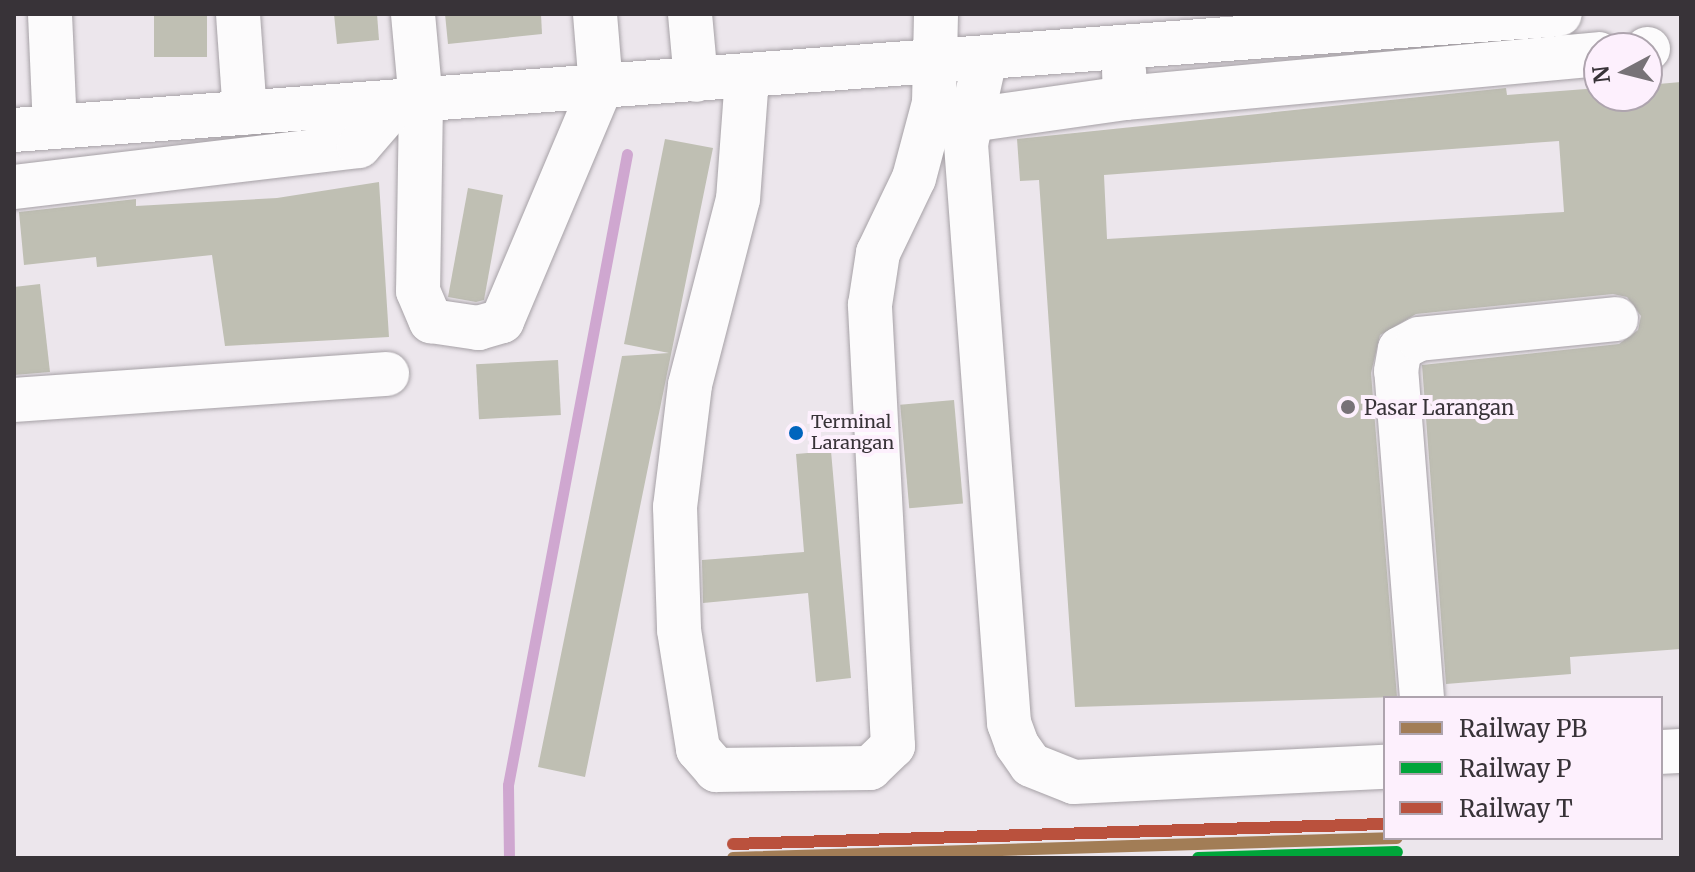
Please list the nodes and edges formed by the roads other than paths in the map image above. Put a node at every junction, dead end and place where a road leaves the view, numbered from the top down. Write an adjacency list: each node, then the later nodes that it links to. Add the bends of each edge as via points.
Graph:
1 (50, 14): 19 (main road)
2 (238, 14): 17 (main road)
3 (413, 14): 16 (main road)
4 (595, 14): 14 (main road)
5 (690, 14): 13 (main road)
6 (936, 14): 11 (main road)
7 (1560, 14): 8 (main road)
8 (1123, 48): 10 (main road); 15 (main road)
9 (1583, 55): 15 (main road)
10 (985, 59): 11 (main road); 18 (main road)
11 (939, 63): 12 (main road); 12 (main road, via 914,178 878,253 870,305 893,746 870,768 716,770 698,749 679,630 675,507 690,385 738,199)
12 (747, 77): 13 (main road)
13 (696, 80): 14 (main road)
14 (601, 87): 16 (main road); 16 (main road, via 502,321 478,328 431,321 418,291)
15 (1125, 98): 18 (main road)
16 (409, 102): 17 (main road); 20 (main road, via 359,146)
17 (245, 113): 19 (main road)
18 (971, 120): 25 (main road, via 966,144 975,271 1009,723 1017,745 1031,765 1074,782)
19 (34, 129)
20 (14, 187)
21 (1616, 319): 24 (main road, via 1419,339 1400,349 1396,371)
22 (387, 374): 23 (main road)
23 (14, 400)
24 (1422, 696)
25 (1383, 767)

